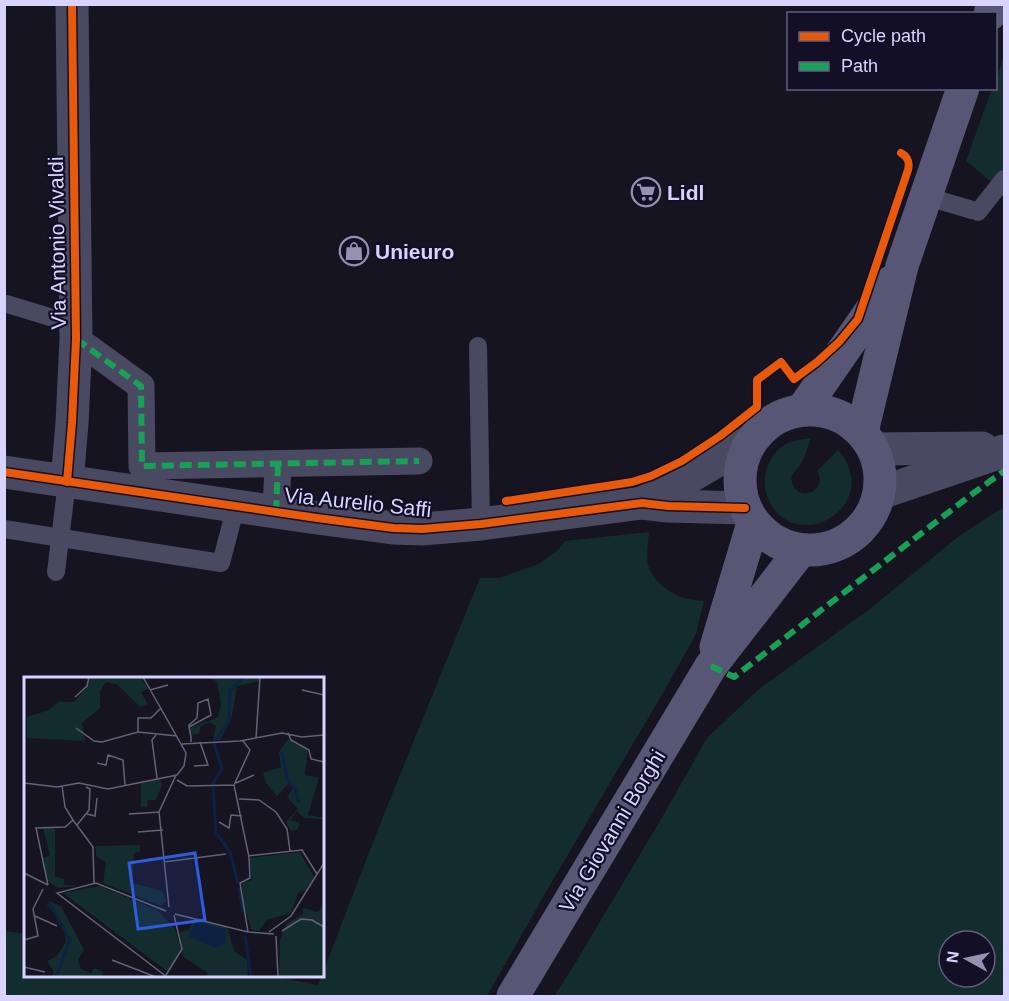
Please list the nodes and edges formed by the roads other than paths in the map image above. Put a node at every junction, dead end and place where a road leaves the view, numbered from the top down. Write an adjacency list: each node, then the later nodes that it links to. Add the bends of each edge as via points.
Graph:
1 (72, 4): 7 (street, Via Antonio Vivaldi)
2 (962, 90): 4 (main road)
3 (1005, 179): 4 (lane, via 975,211)
4 (925, 196): 5 (main road)
5 (902, 266): 9 (main road); 10 (main road)
6 (7, 304): 7 (lane)
7 (76, 332): 14 (street, via 141,386 142,466); 16 (street, Via Antonio Vivaldi)
8 (478, 346): 22 (lane)
9 (802, 409): 10 (main road, via 825,410 845,418); 11 (main road, via 782,414)
10 (868, 440): 12 (street); 17 (main road, via 880,471)
11 (749, 442): 18 (street, Via Aurelio Saffi); 21 (main road, via 741,463 739,486)
12 (1005, 449): 17 (street)
13 (419, 461): 14 (street)
14 (278, 464): 20 (street)
15 (4, 472): 16 (street, Via Aurelio Saffi)
16 (67, 482): 19 (street, Via Aurelio Saffi); 24 (lane)
17 (880, 493): 25 (main road, via 860,530 842,543 822,550)
18 (642, 503): 21 (street, Via Aurelio Saffi); 22 (street, Via Aurelio Saffi)
19 (236, 506): 20 (street, Via Aurelio Saffi); 24 (lane, via 221,563)
20 (276, 512): 22 (street, Via Aurelio Saffi, via 402,528)
21 (749, 515): 25 (main road, via 766,536); 27 (main road, Via Giovanni Borghi)
22 (481, 524)
23 (4, 529): 24 (lane)
24 (61, 537): 26 (lane)
25 (801, 550): 27 (main road, Via Giovanni Borghi)
26 (56, 573)
27 (711, 666): 28 (main road, Via Giovanni Borghi)
28 (513, 996)

